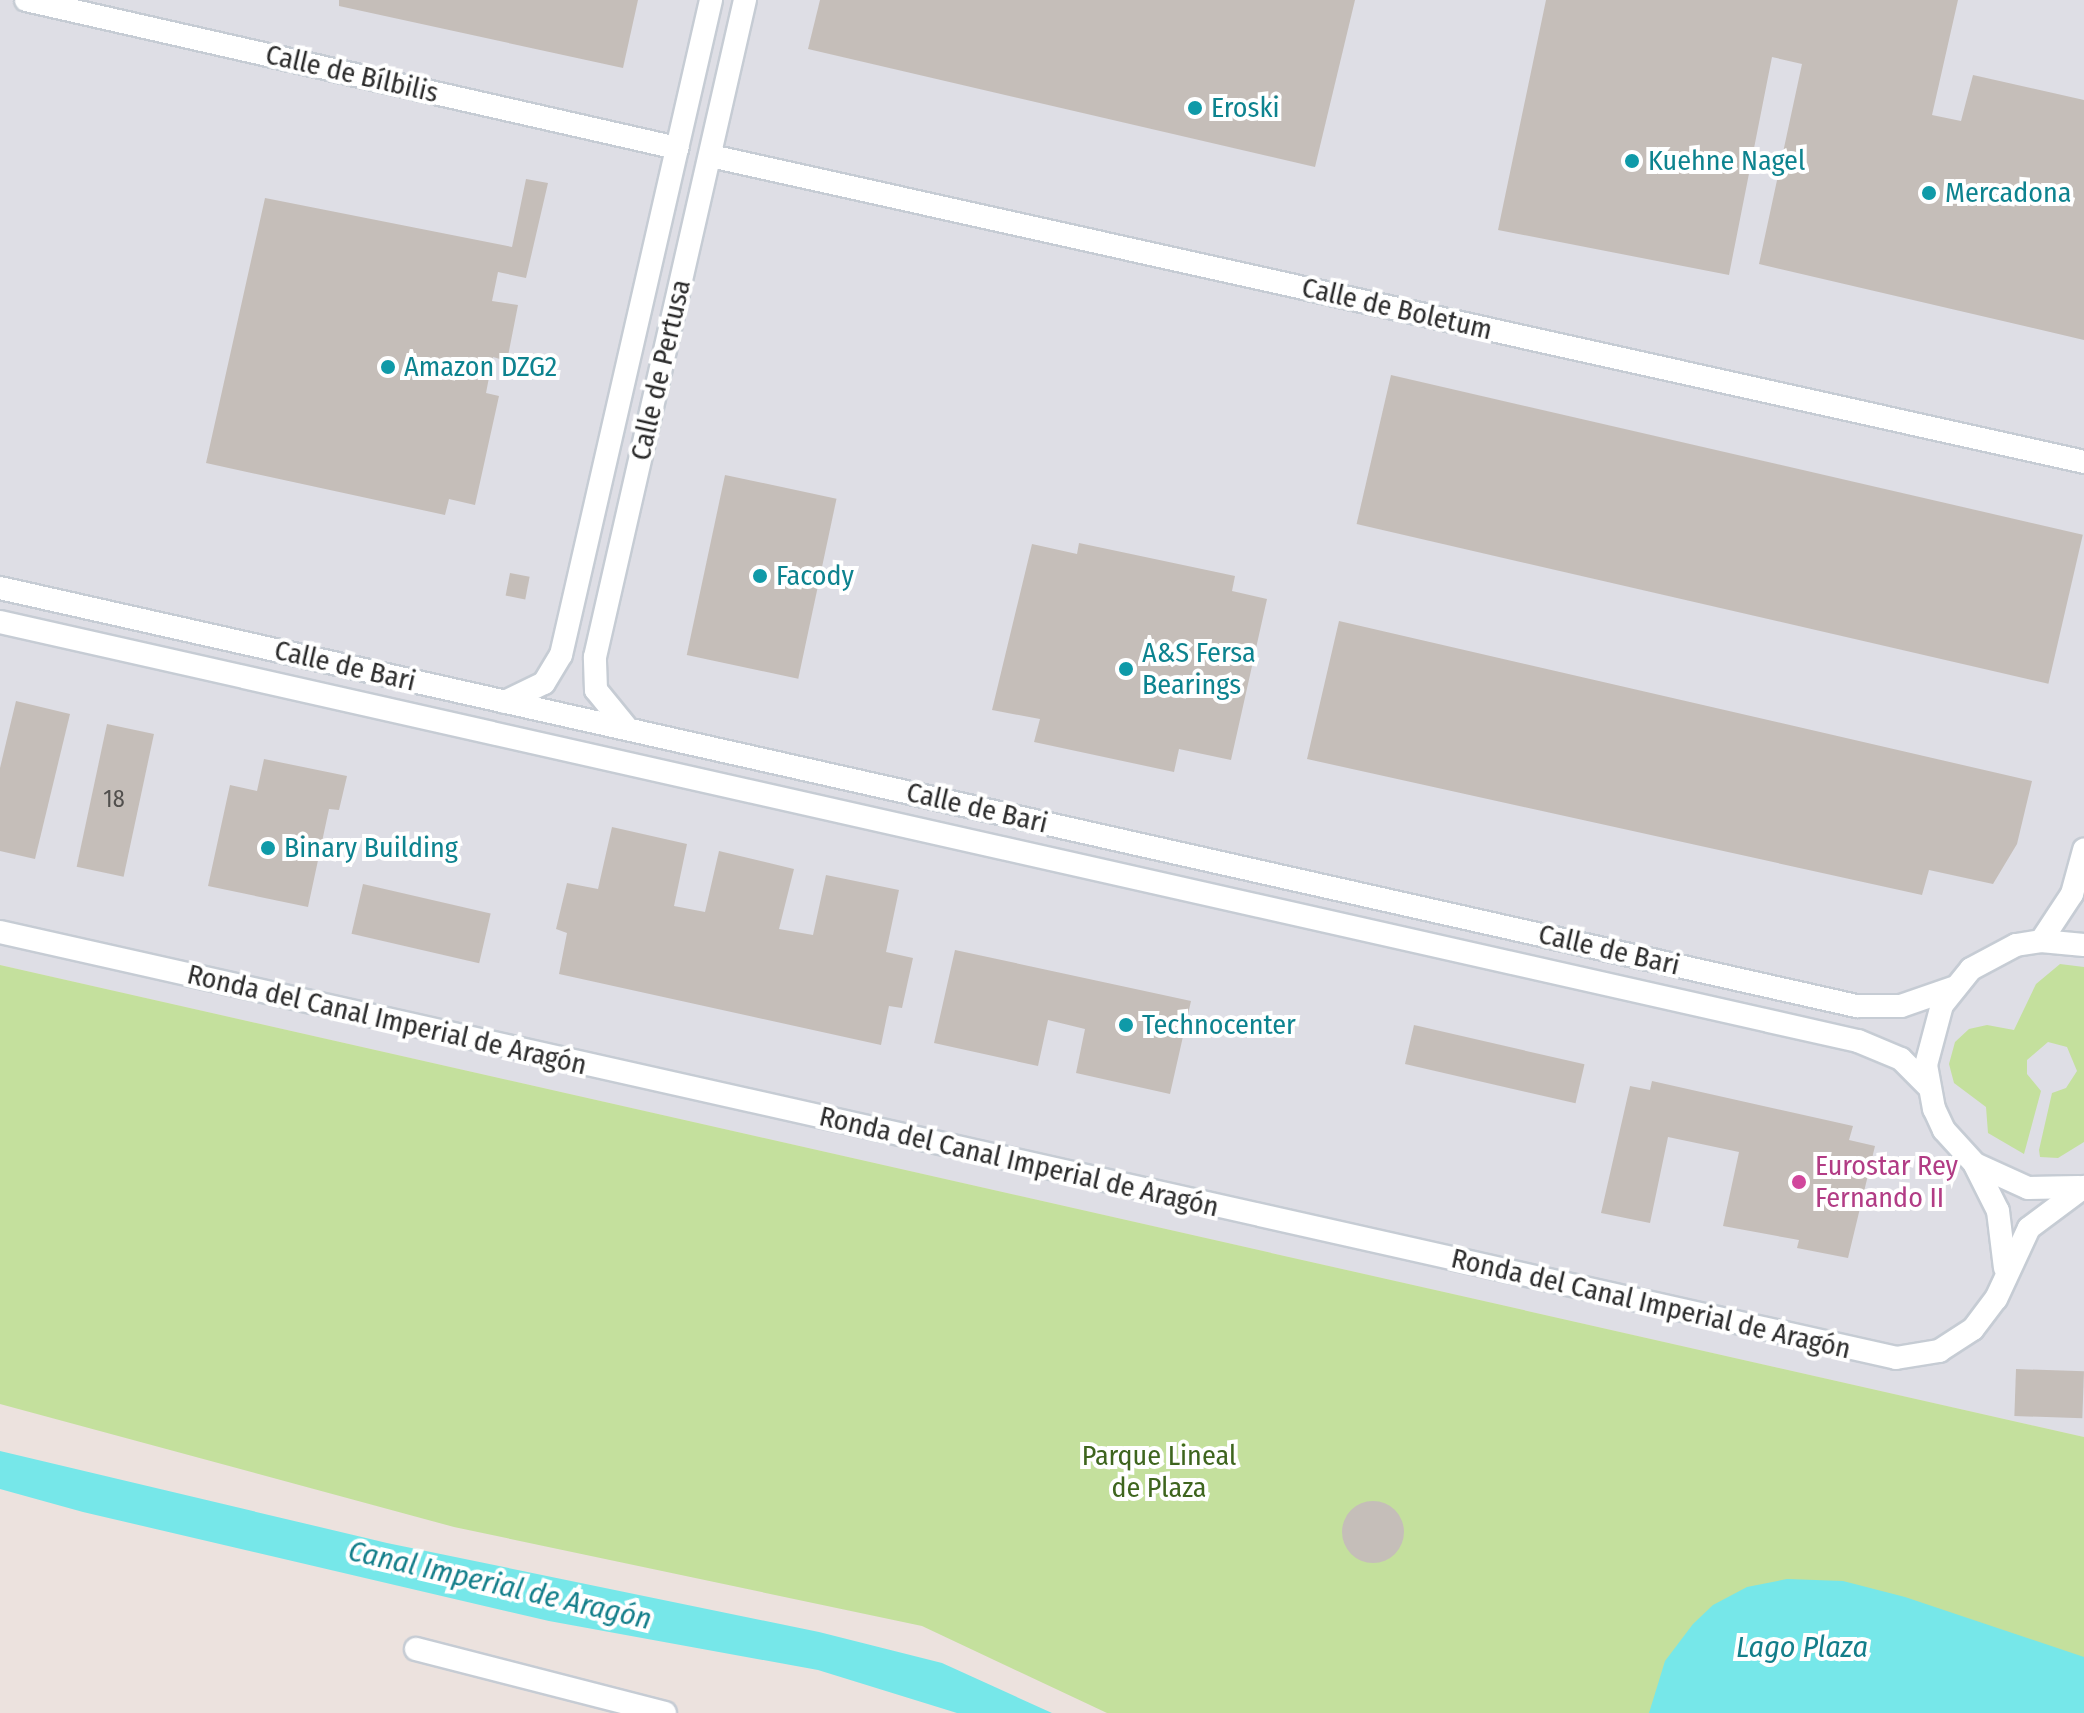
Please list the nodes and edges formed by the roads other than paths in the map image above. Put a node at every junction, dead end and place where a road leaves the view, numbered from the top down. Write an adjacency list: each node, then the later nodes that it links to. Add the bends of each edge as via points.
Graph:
1 (26, 0): 4 (street, Calle de Bílbilis)
2 (711, 0): 4 (street, Calle de Pertusa)
3 (745, 0): 5 (street, Calle de Pertusa)
4 (677, 148): 9 (street, Calle de Pertusa, via 561,655 544,683)
5 (711, 156): 6 (street, Calle de Boletum); 10 (street, Calle de Pertusa, via 595,657 596,690)
6 (2084, 462)
7 (0, 588): 9 (street, Calle de Bari)
8 (0, 622): 16 (street, Calle de Bari, via 1846,1038 1886,1049)
9 (505, 702): 10 (street, Calle de Bari)
10 (628, 729): 15 (street, Calle de Bari, via 1857,1006 1901,1006)
11 (2084, 850): 13 (street, via 2072,894)
12 (0, 932): 19 (street, Ronda del Canal Imperial de Aragón, via 1877,1355 1915,1357 1959,1340 1991,1307)
13 (2041, 941): 14 (street); 15 (street, via 1992,955)
14 (2084, 945)
15 (1953, 988): 16 (street, via 1928,1045)
16 (1928, 1086): 17 (street, via 1944,1130)
17 (1975, 1164): 18 (street, via 2028,1188); 19 (street, via 1998,1211)
18 (2084, 1186): 19 (street, Ronda del Canal Imperial de Aragón, via 2029,1228)
19 (2005, 1277)
20 (416, 1649): 21 (street)
21 (665, 1713)

